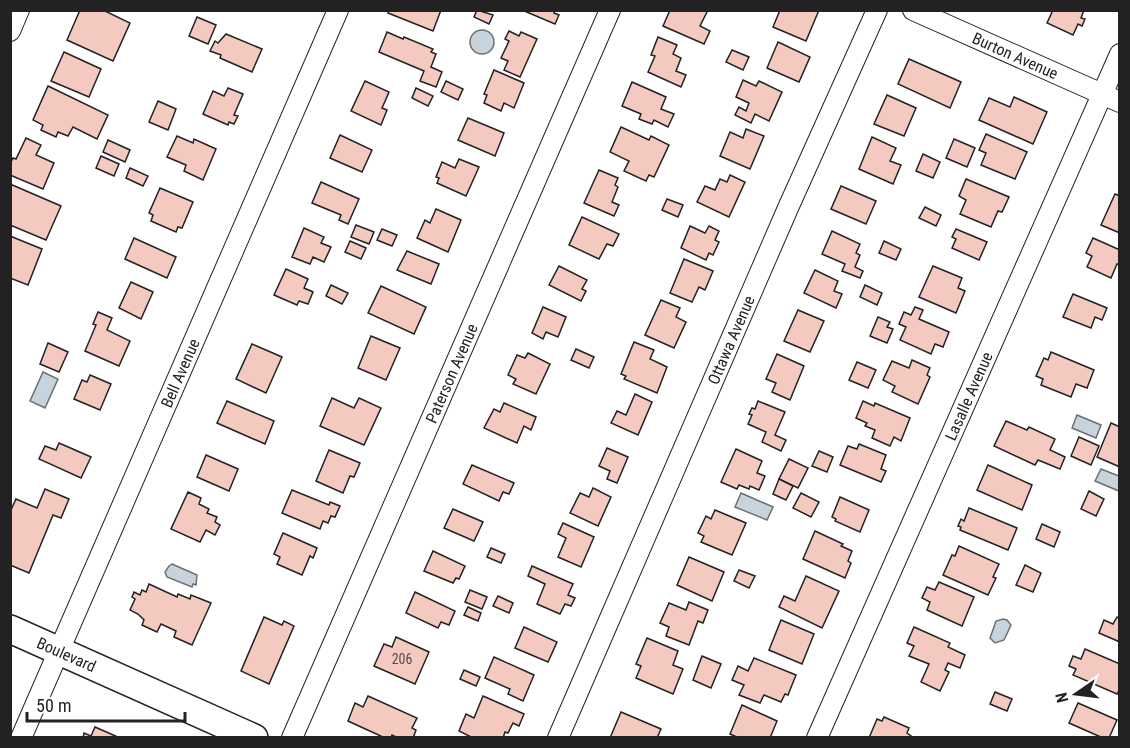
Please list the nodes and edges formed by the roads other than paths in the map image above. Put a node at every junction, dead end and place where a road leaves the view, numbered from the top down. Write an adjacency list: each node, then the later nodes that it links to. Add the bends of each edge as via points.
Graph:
1 (19, 10): 6 (street)
2 (338, 10): 10 (street, Bell Avenue)
3 (610, 10): 13 (street, Paterson Avenue)
4 (877, 10): 14 (street, Ottawa Avenue)
5 (913, 10): 8 (street, Burton Avenue)
6 (10, 31)
7 (1119, 54): 8 (street, Lasalle Avenue)
8 (1111, 98): 15 (street, Lasalle Avenue)
9 (10, 629): 10 (street, Boulevard)
10 (59, 651): 11 (street, Bell Avenue); 12 (street, Boulevard)
11 (21, 738)
12 (254, 738)
13 (292, 738)
14 (558, 738)
15 (818, 738)

